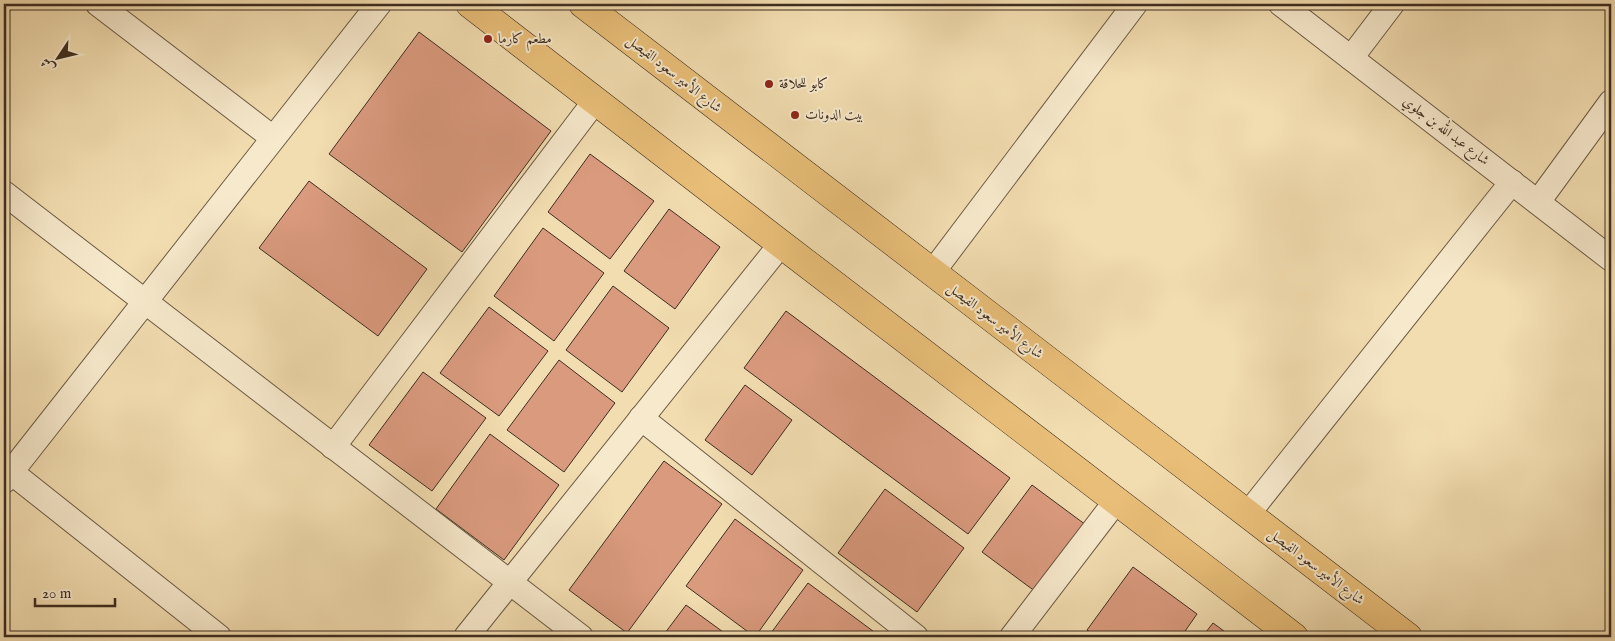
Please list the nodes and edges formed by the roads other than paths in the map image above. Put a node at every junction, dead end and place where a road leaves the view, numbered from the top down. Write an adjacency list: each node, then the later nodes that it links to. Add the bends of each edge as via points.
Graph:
1 (98, 4): 11 (street)
2 (379, 4): 11 (street)
3 (470, 4): 9 (main road)
4 (583, 4): 17 (main road, شارع الأمير سعود الفيصل)
5 (1135, 4): 17 (street)
6 (1280, 4): 8 (street, شارع عبد الله بن جلوي)
7 (1392, 4): 8 (street)
8 (1351, 58): 12 (street, شارع عبد الله بن جلوي)
9 (595, 101): 15 (main road); 20 (street)
10 (1611, 102): 14 (street)
11 (274, 138): 18 (street)
12 (1512, 182): 14 (street, شارع عبد الله بن جلوي); 23 (street)
13 (4, 193): 18 (street)
14 (1538, 202): 16 (street, شارع عبد الله بن جلوي)
15 (781, 244): 19 (street); 22 (main road)
16 (1611, 259)
17 (932, 273): 23 (main road, شارع الأمير سعود الفيصل)
18 (145, 301): 20 (street); 21 (street)
19 (641, 418): 24 (street); 28 (street)
20 (333, 446): 24 (street)
21 (7, 477): 25 (street)
22 (1116, 501): 29 (street); 30 (main road)
23 (1247, 515): 31 (main road, شارع الأمير سعود الفيصل)
24 (510, 582): 26 (street); 27 (street)
25 (219, 637)
26 (466, 637)
27 (581, 637)
28 (916, 637)
29 (1012, 637)
30 (1294, 637)
31 (1408, 637)

